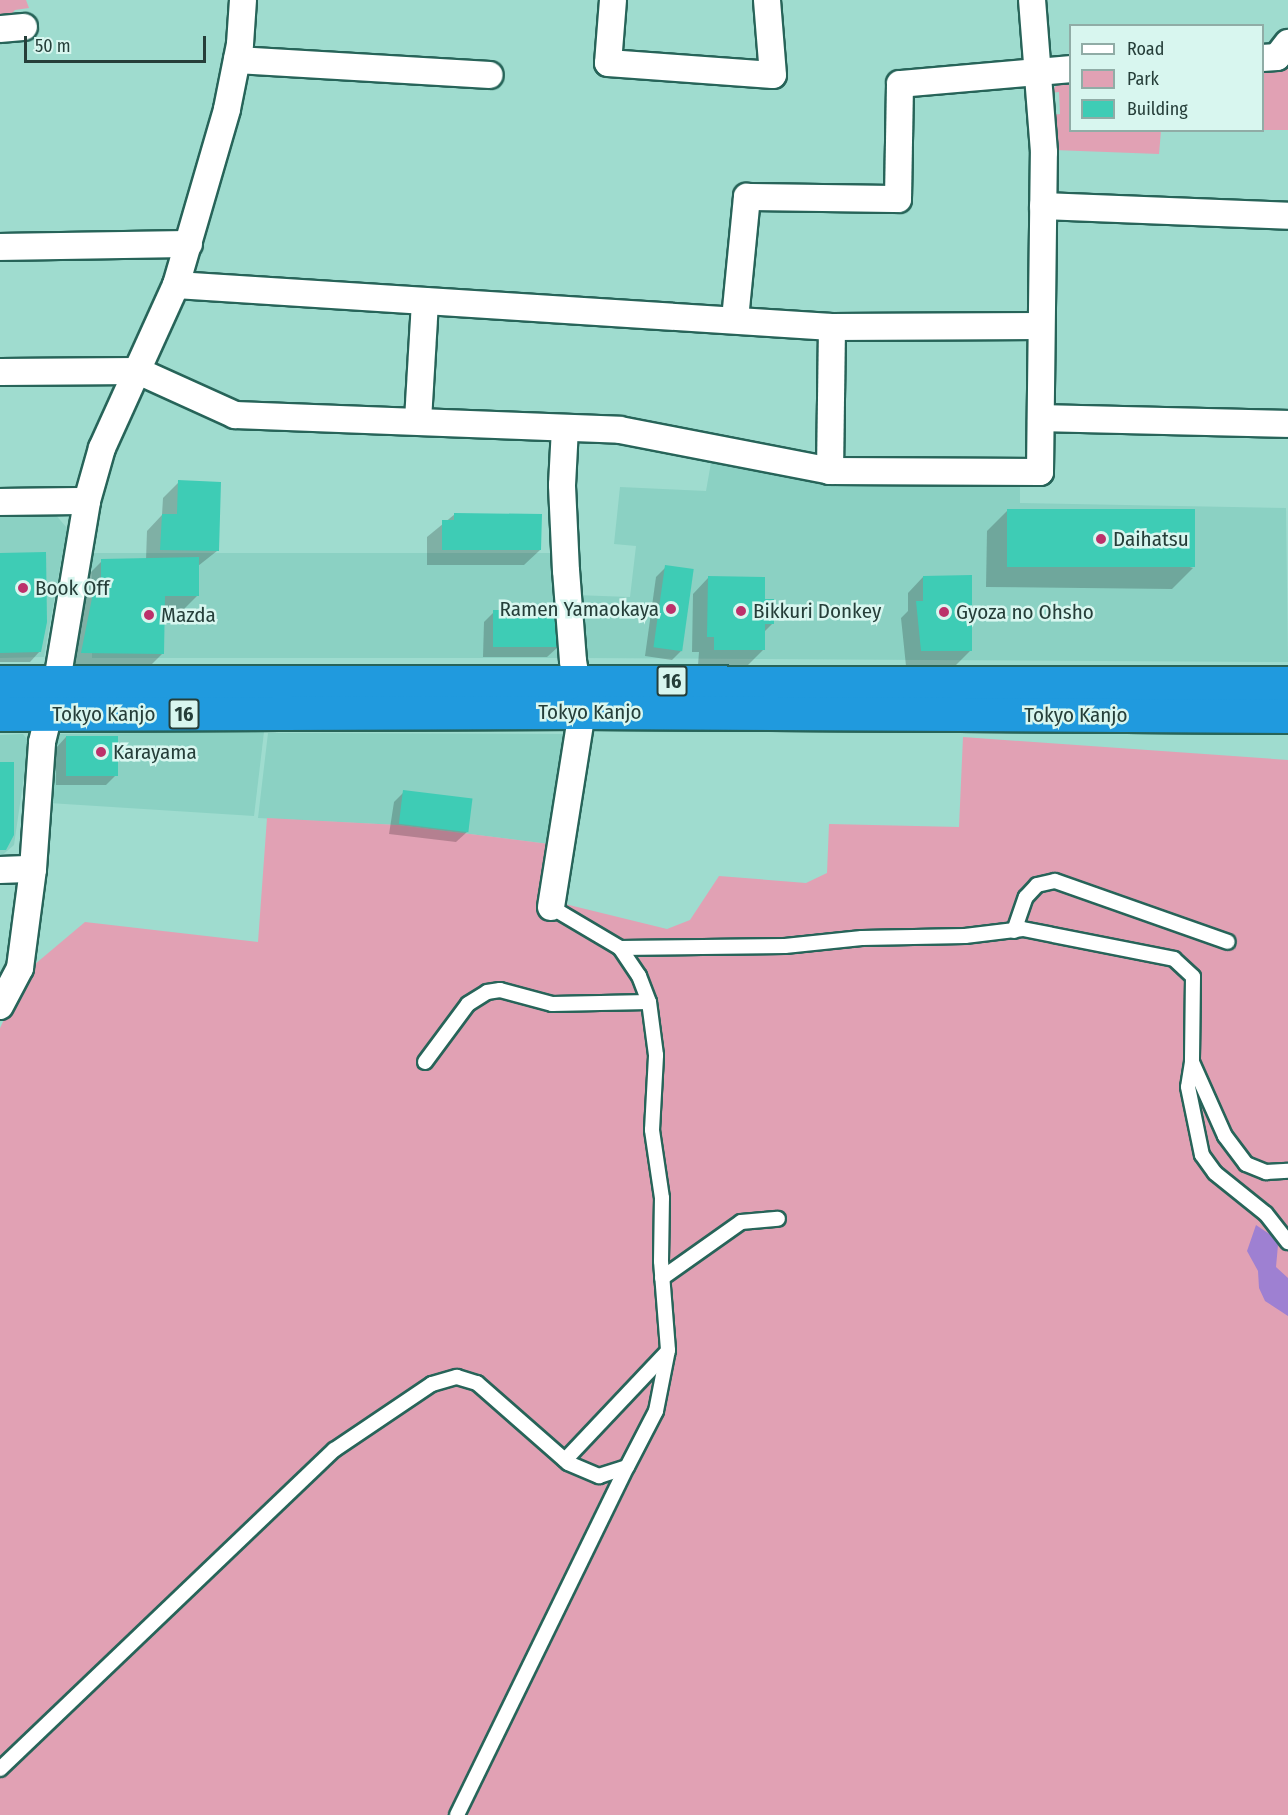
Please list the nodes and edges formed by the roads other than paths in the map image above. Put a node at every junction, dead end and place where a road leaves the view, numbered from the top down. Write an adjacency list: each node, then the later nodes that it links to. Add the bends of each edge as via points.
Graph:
1 (243, 0): 7 (street)
2 (613, 0): 3 (street, via 608,63 773,75)
3 (767, 0)
4 (1032, 0): 9 (street)
5 (1288, 43): 6 (street, via 1277,57)
6 (1264, 58)
7 (237, 60): 10 (street); 13 (street)
8 (1069, 69): 9 (street)
9 (1037, 71): 11 (street, via 1043,124); 17 (street, via 900,84 898,199 747,197)
10 (490, 75)
11 (1043, 206): 12 (street); 18 (street)
12 (1288, 216)
13 (189, 244): 14 (street); 15 (street)
14 (0, 247)
15 (176, 285): 16 (street); 20 (street)
16 (425, 301): 17 (street); 23 (street)
17 (735, 319): 19 (street)
18 (1041, 326): 19 (street); 22 (street)
19 (832, 327): 26 (street)
20 (138, 371): 21 (street); 23 (street, via 235,415); 27 (street, via 102,448)
21 (0, 372)
22 (1041, 418): 24 (street); 26 (street, via 1040,472)
23 (418, 420): 25 (street)
24 (1288, 424)
25 (565, 428): 26 (street, via 649,434); 32 (street, via 562,485)
26 (830, 471)
27 (87, 501): 28 (street); 29 (street)
28 (0, 502)
29 (57, 681): 30 (highway, Tokyo Kanjo / 16); 32 (highway, Tokyo Kanjo / 16); 34 (street)
30 (0, 682)
31 (1288, 683): 32 (highway, Tokyo Kanjo / 16)
32 (579, 696): 34 (highway, Tokyo Kanjo / 16); 35 (highway, Tokyo Kanjo / 16); 38 (street)
33 (0, 714): 34 (highway, Tokyo Kanjo / 16)
34 (46, 714): 36 (street)
35 (1288, 716)
36 (33, 869): 37 (street); 43 (street, via 20,968)
37 (0, 870)
38 (551, 908): 41 (lane)
39 (1014, 931): 40 (lane, via 1026,897 1037,885 1055,881); 41 (lane, via 785,946); 45 (lane, via 1023,929 1174,959 1193,977)
40 (1228, 942)
41 (620, 948): 42 (lane, via 639,976)
42 (649, 1002): 44 (lane, via 552,1004 500,990 488,992 468,1004); 49 (lane, via 656,1055 652,1130 662,1198)
43 (0, 1006)
44 (425, 1062)
45 (1192, 1062): 46 (lane, via 1225,1136 1246,1164 1266,1172); 48 (lane, via 1188,1087 1202,1155 1215,1173 1266,1214)
46 (1288, 1172)
47 (778, 1219): 49 (lane, via 741,1222)
48 (1288, 1242)
49 (662, 1278): 50 (lane)
50 (668, 1350): 51 (lane); 52 (lane, via 656,1411)
51 (565, 1460): 52 (lane, via 599,1476); 53 (lane, via 477,1383 457,1377 432,1384 334,1450)
52 (627, 1467): 54 (lane)
53 (0, 1769)
54 (457, 1815)

